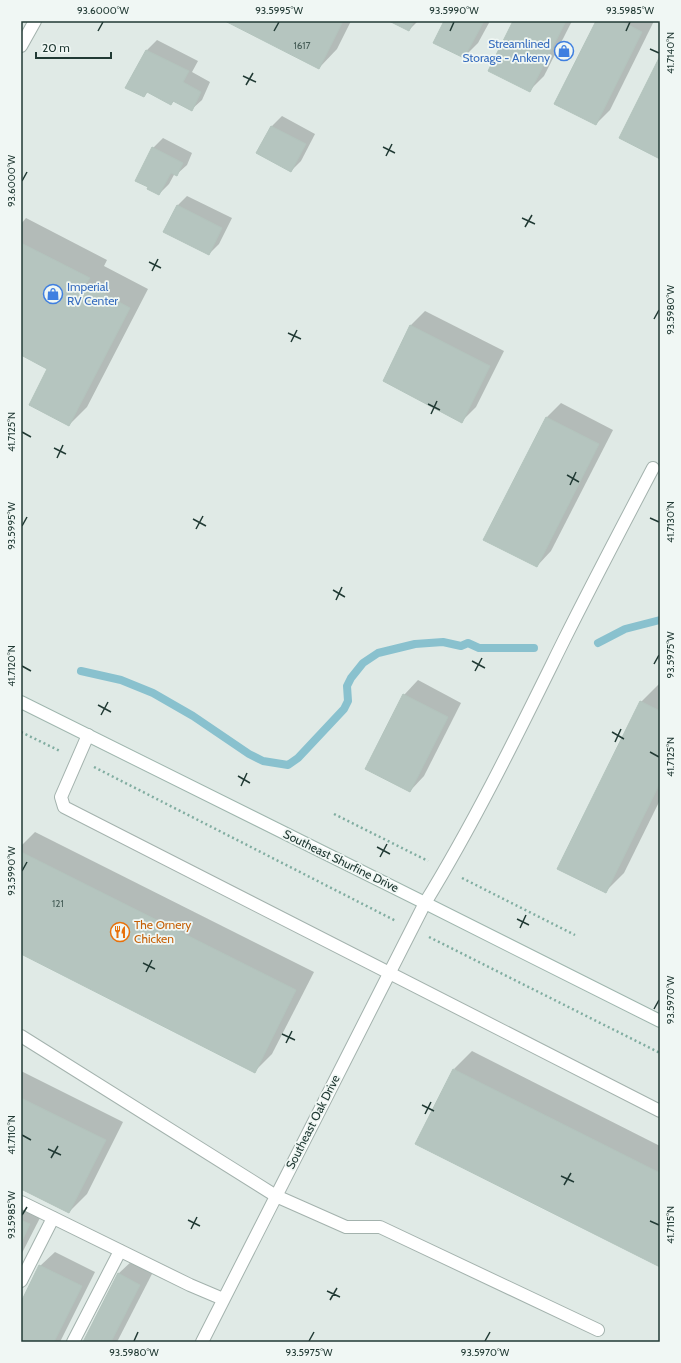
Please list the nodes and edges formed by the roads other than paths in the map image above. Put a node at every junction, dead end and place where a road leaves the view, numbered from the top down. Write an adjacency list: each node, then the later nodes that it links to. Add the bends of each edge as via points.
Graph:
1 (35, 21): 2 (street)
2 (21, 46)
3 (653, 468): 6 (street, Southeast Oak Drive, via 500,770)
4 (21, 702): 5 (street, Southeast Shurfine Drive)
5 (88, 735): 6 (street, Southeast Shurfine Drive); 7 (street, via 61,797 64,807)
6 (425, 903): 7 (street, Southeast Oak Drive); 8 (street, Southeast Shurfine Drive)
7 (390, 972): 10 (street); 11 (street, Southeast Oak Drive)
8 (660, 1022)
9 (21, 1036): 11 (street)
10 (660, 1111)
11 (276, 1196): 16 (street, Southeast Oak Drive); 17 (street, via 346,1227 380,1227)
12 (21, 1202): 13 (street)
13 (53, 1218): 14 (street); 15 (street)
14 (120, 1250): 16 (street); 18 (street)
15 (21, 1281)
16 (223, 1299): 19 (street, Southeast Oak Drive)
17 (598, 1330)
18 (73, 1342)
19 (202, 1342)

